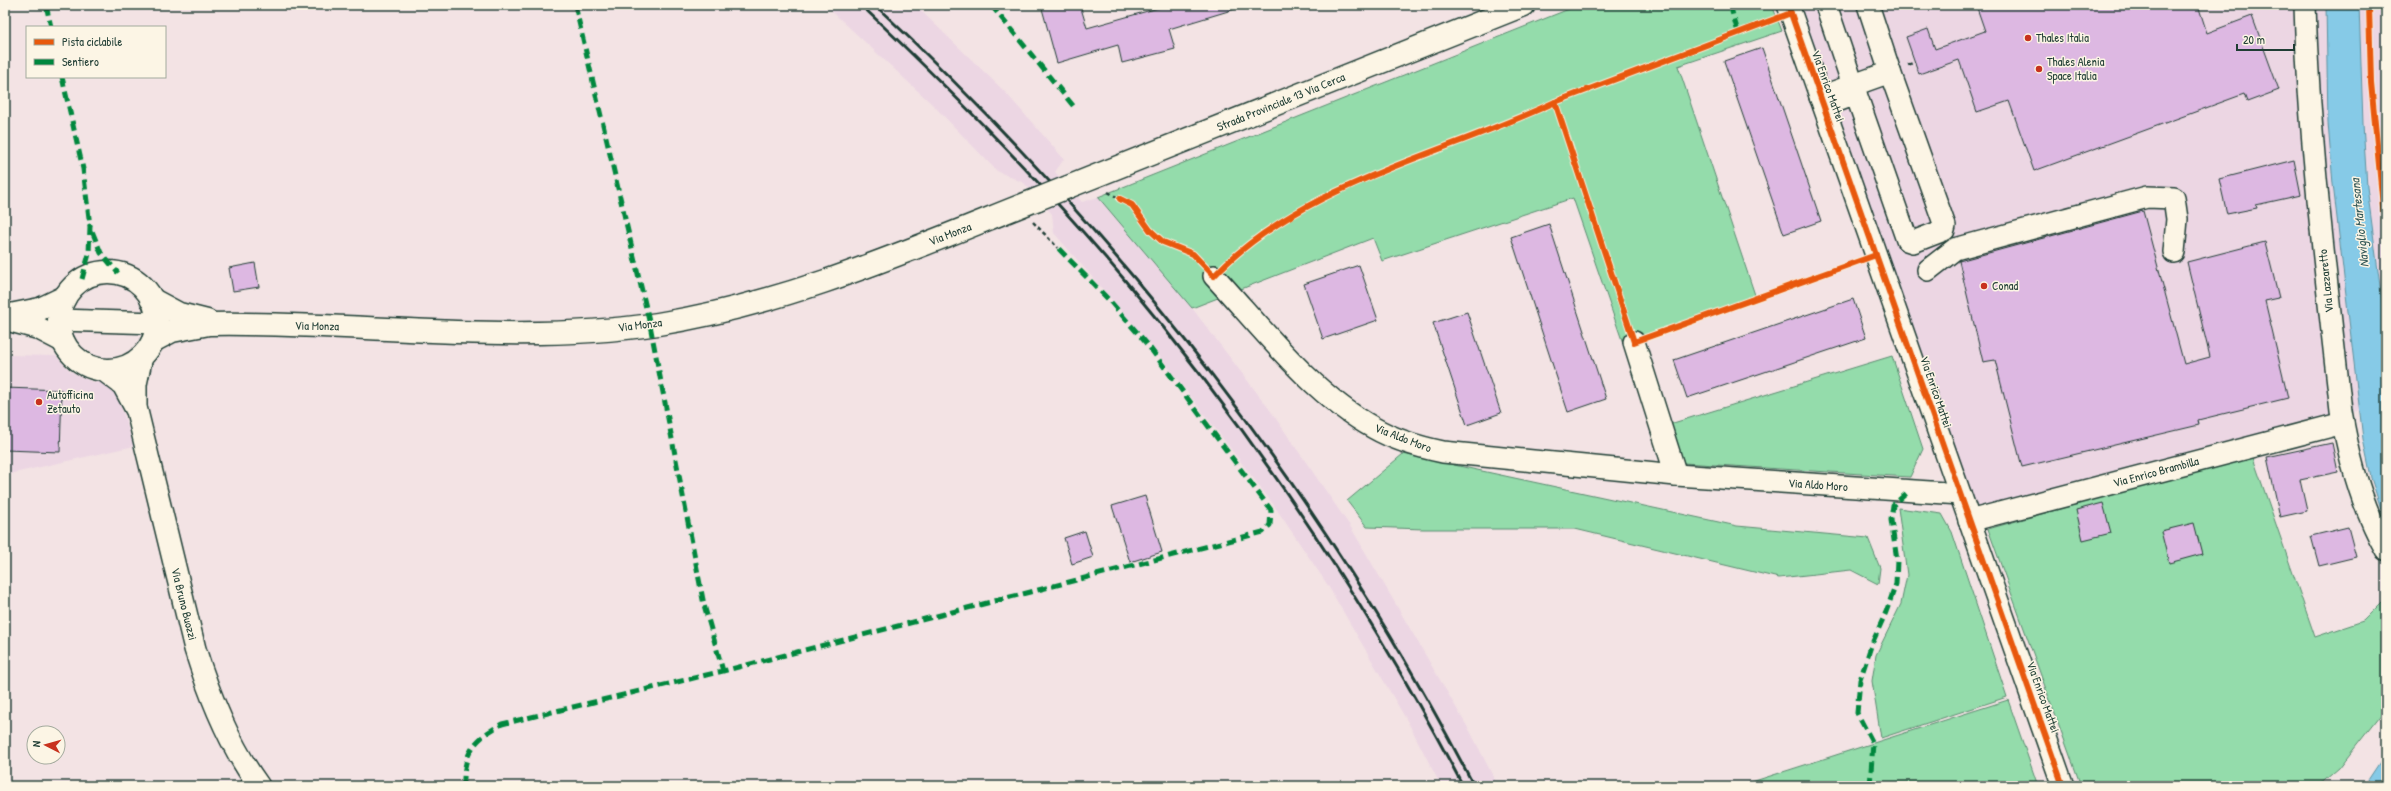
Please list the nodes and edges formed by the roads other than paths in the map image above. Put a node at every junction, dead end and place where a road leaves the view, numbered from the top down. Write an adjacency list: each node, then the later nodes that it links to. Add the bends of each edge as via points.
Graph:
1 (1524, 5): 9 (main road, Strada Provinciale 13 Via Cerca, bridge, via 1068,187)
2 (1788, 5): 8 (street, Via Enrico Mattei)
3 (1826, 5): 7 (street)
4 (1868, 5): 6 (street)
5 (2305, 5): 22 (street, Via Lazzaretto, via 2308,88 2316,180)
6 (1890, 72): 7 (street); 7 (street, via 1945,226 1944,230 1912,242 1907,240)
7 (1854, 90): 8 (street)
8 (1822, 101): 24 (street, Via Enrico Mattei)
9 (1034, 208): 16 (main road, Via Monza, via 794,293 742,307 657,324 546,332)
10 (2174, 252): 11 (street, via 2177,219 2174,198 2147,197 1955,249)
11 (1928, 270)
12 (1214, 276): 23 (street, Via Aldo Moro, via 1327,395 1344,409 1384,433 1424,448 1443,452)
13 (65, 296): 14 (main road, Via Monza, via 82,279 106,272 130,277); 15 (main road, Via Monza, via 40,309); 17 (main road)
14 (151, 299): 16 (main road, Via Monza, via 184,316); 18 (main road, Via Monza)
15 (5, 317): 17 (main road, Via Monza, via 42,330)
16 (222, 324): 18 (main road, Via Monza, via 184,328)
17 (61, 330): 18 (street); 20 (main road, Via Monza, via 68,351 81,363)
18 (151, 340): 20 (main road, Via Monza, via 121,368); 21 (street, Via Bruno Buozzi, via 136,384)
19 (1634, 342): 23 (street)
20 (103, 370): 21 (street, Via Bruno Buozzi, via 123,385)
21 (137, 411): 27 (street, Via Bruno Buozzi, via 206,686 232,741)
22 (2343, 423): 25 (street, Via Enrico Brambilla); 26 (street, Via Lazzaretto, via 2364,502)
23 (1676, 475): 24 (street, Via Aldo Moro)
24 (1960, 494): 25 (street, Via Enrico Mattei)
25 (1969, 521): 28 (street, Via Enrico Mattei)
26 (2386, 550)
27 (259, 786)
28 (2063, 786)

